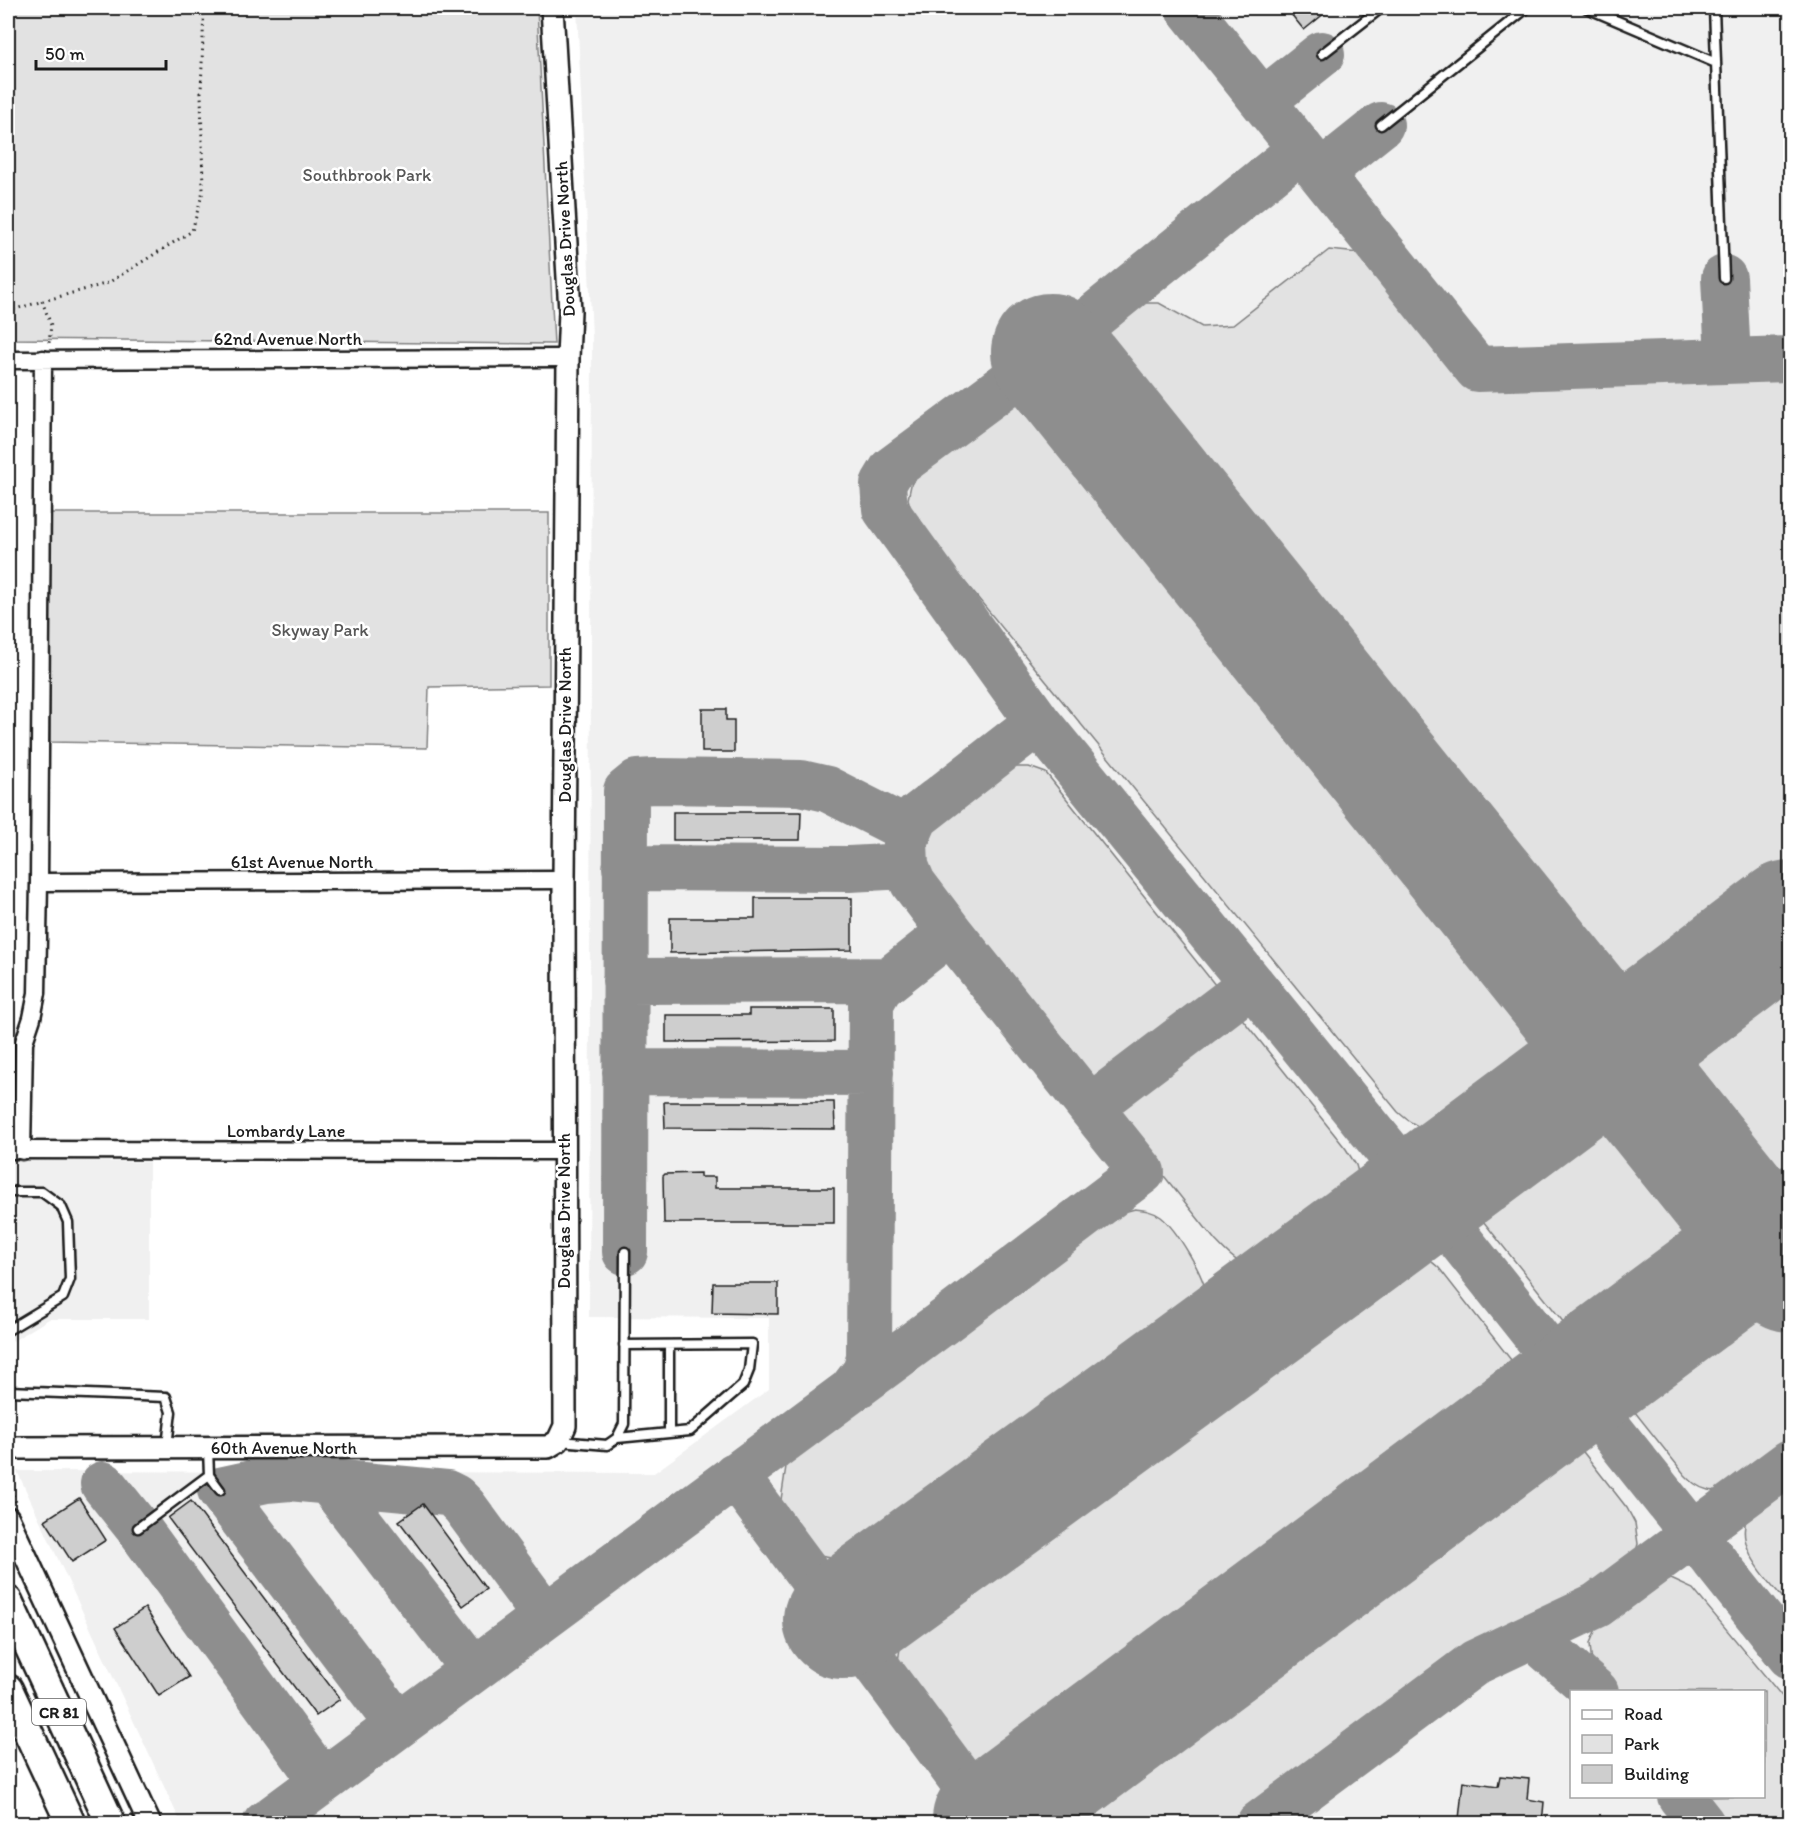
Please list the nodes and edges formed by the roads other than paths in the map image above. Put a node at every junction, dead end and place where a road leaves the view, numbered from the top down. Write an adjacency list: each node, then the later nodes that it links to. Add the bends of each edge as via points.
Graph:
1 (552, 8): 10 (street, Douglas Drive North, via 570,311)
2 (1381, 8): 6 (lane)
3 (1527, 8): 8 (lane)
4 (1587, 8): 7 (lane)
5 (1714, 8): 7 (lane)
6 (1322, 54)
7 (1716, 63): 9 (lane)
8 (1381, 125)
9 (1724, 278)
10 (568, 358): 11 (street, 62nd Avenue North); 13 (street, Douglas Drive North)
11 (43, 359): 12 (street, 62nd Avenue North); 14 (street)
12 (8, 360)
13 (564, 880): 14 (street, 61st Avenue North); 16 (street, Douglas Drive North)
14 (39, 882): 15 (street, via 37,993 24,1042)
15 (15, 1150): 16 (street, Lombardy Lane)
16 (564, 1151): 25 (street, Douglas Drive North, via 565,1426)
17 (8, 1192): 19 (lane, via 42,1192 61,1206 68,1222 70,1279 63,1297)
18 (625, 1252): 21 (lane)
19 (8, 1330)
20 (669, 1345): 21 (lane); 23 (lane); 23 (lane, via 752,1344 743,1385 690,1431)
21 (624, 1346): 24 (lane, via 624,1424)
22 (8, 1391): 27 (lane, via 166,1397 171,1413)
23 (669, 1433): 24 (lane)
24 (617, 1438): 25 (lane, via 607,1444)
25 (558, 1441): 28 (street, 60th Avenue North, via 548,1447)
26 (8, 1448): 27 (street, 60th Avenue North)
27 (167, 1448): 28 (street, 60th Avenue North)
28 (208, 1448): 29 (lane)
29 (209, 1475): 30 (lane); 32 (lane)
30 (220, 1490)
31 (8, 1518): 37 (street)
32 (138, 1528)
33 (8, 1600): 36 (highway, CR 81)
34 (8, 1689): 35 (highway, CR 81)
35 (71, 1824)
36 (111, 1824)
37 (150, 1824)

